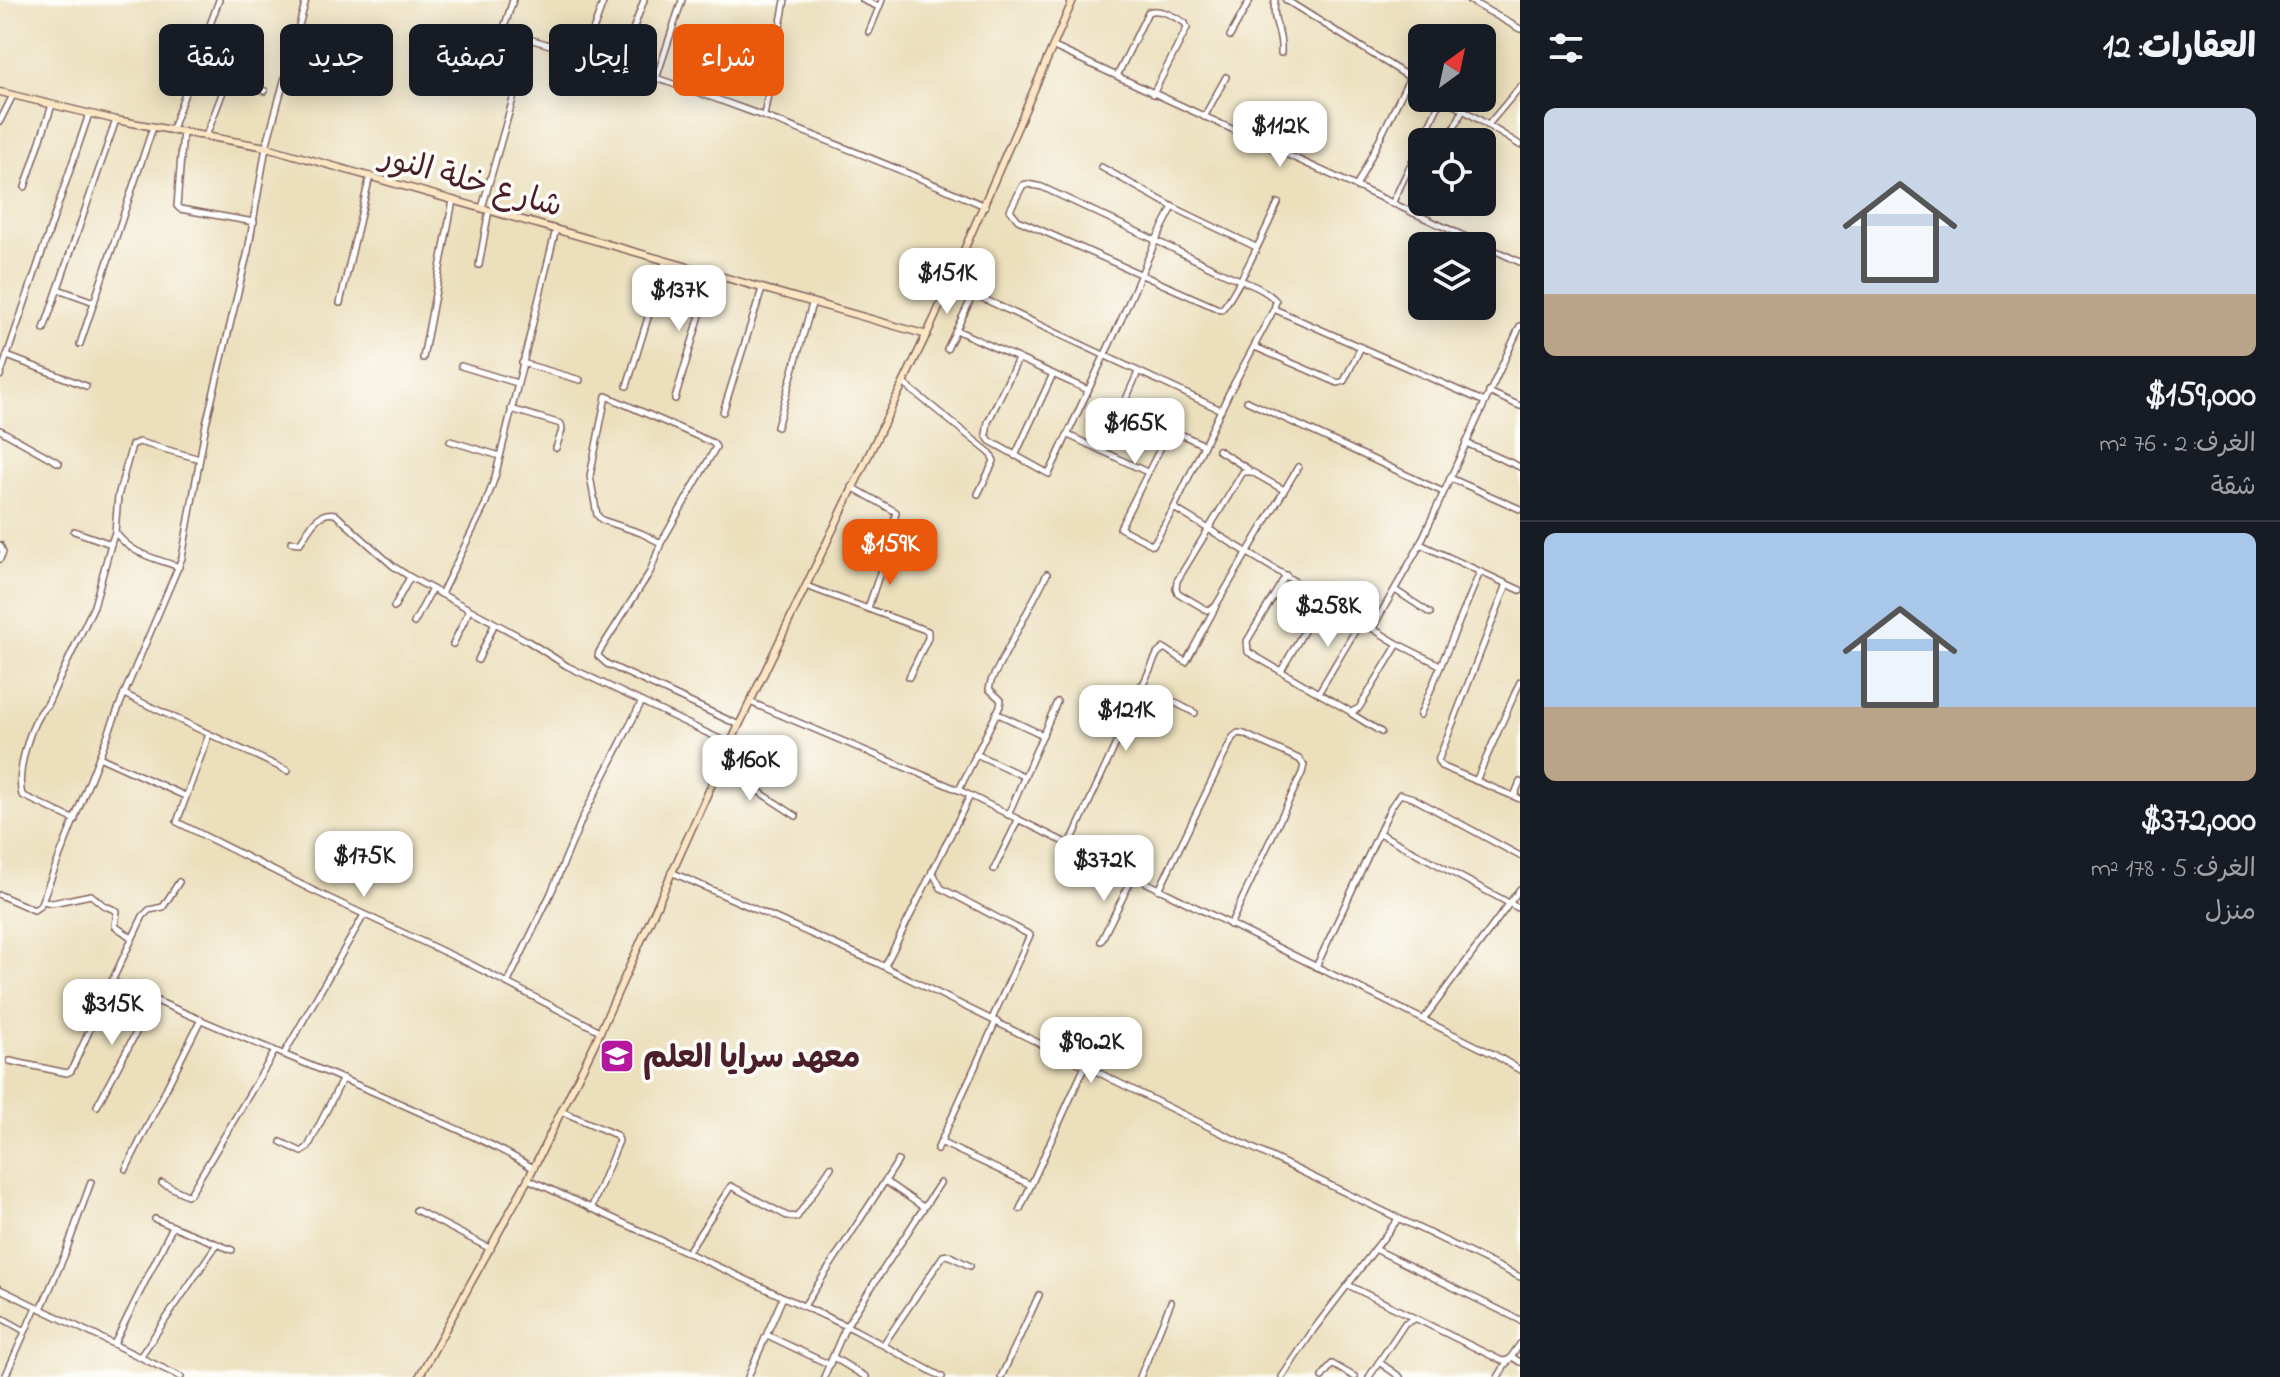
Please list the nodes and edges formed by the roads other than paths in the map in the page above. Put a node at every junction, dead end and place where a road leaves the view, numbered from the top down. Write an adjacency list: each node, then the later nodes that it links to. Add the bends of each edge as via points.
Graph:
1 (219, 0): 49 (street)
2 (306, 0): 53 (street)
3 (604, 0): 18 (street)
4 (644, 0): 19 (street)
5 (682, 0): 26 (street)
6 (785, 0): 20 (street)
7 (863, 0): 16 (street)
8 (882, 0): 16 (street)
9 (1073, 0): 24 (main road)
10 (1250, 0): 23 (street)
11 (1275, 0): 25 (street, via 1273,18 1281,34)
12 (1286, 0): 15 (street)
13 (1469, 0): 21 (street)
14 (511, 1): 17 (street)
15 (1298, 3): 27 (street)
16 (879, 7): 22 (street)
17 (506, 24)
18 (595, 24)
19 (635, 24)
20 (781, 24)
21 (1520, 29)
22 (869, 32)
23 (1230, 36)
24 (1054, 47): 28 (street); 61 (main road)
25 (1281, 53)
26 (657, 76)
27 (1408, 76)
28 (1117, 77): 35 (street); 35 (street, via 1148,12 1157,10 1180,20 1186,30)
29 (1226, 77): 44 (street)
30 (657, 79): 43 (street)
31 (1408, 81): 57 (street)
32 (1520, 87): 47 (street)
33 (265, 91): 51 (street, via 227,81)
34 (0, 92): 36 (main road, شارع خلة النور)
35 (1153, 94): 44 (street)
36 (13, 95): 39 (main road, شارع خلة النور); 46 (street)
37 (515, 96): 63 (street)
38 (768, 96): 43 (street)
39 (52, 105): 42 (main road, شارع خلة النور); 56 (street)
40 (1436, 112): 60 (street)
41 (1466, 112): 47 (street)
42 (89, 114): 45 (main road, شارع خلة النور); 92 (street)
43 (764, 116): 61 (street)
44 (1204, 117): 57 (street)
45 (116, 120): 48 (main road, شارع خلة النور); 77 (street)
46 (0, 121)
47 (1488, 125): 52 (street)
48 (153, 127): 49 (main road, شارع خلة النور); 80 (street)
49 (172, 129): 50 (main road, شارع خلة النور)
50 (183, 131): 51 (main road, شارع خلة النور); 66 (street, via 177,206)
51 (206, 136): 53 (main road, شارع خلة النور)
52 (1520, 145)
53 (266, 147): 55 (main road, شارع خلة النور); 66 (street)
54 (1101, 167): 62 (street)
55 (370, 175): 58 (main road, شارع خلة النور); 81 (street)
56 (25, 187)
57 (1356, 187): 60 (street)
58 (453, 199): 63 (main road, شارع خلة النور); 94 (street)
59 (1278, 203): 69 (street)
60 (1392, 204): 64 (street)
61 (985, 206): 76 (main road)
62 (1173, 207): 68 (street); 69 (street)
63 (486, 209): 67 (main road, شارع خلة النور); 72 (street)
64 (1408, 211)
65 (1420, 216): 71 (street)
66 (254, 222): 128 (street)
67 (556, 229): 70 (main road, شارع خلة النور); 96 (street)
68 (1156, 240): 74 (street); 74 (street, via 1034,185 1023,185 1010,205 1018,220); 75 (street)
69 (1256, 247): 75 (street)
70 (665, 262): 73 (main road, شارع خلة النور); 105 (street)
71 (1520, 262)
72 (479, 265)
73 (712, 275): 78 (main road, شارع خلة النور); 108 (street)
74 (1140, 275): 75 (street, via 1217,310 1225,306); 93 (street)
75 (1239, 280): 83 (street, via 1272,296)
76 (950, 283): 79 (street); 87 (main road)
77 (58, 289): 80 (street); 85 (street)
78 (762, 289): 82 (main road, شارع خلة النور); 115 (street)
79 (973, 295): 86 (street); 93 (street)
80 (94, 302): 88 (street)
81 (340, 303)
82 (812, 304): 87 (main road, شارع خلة النور); 116 (street)
83 (1274, 309): 89 (street); 90 (street)
84 (1520, 326): 107 (street)
85 (44, 329)
86 (956, 330): 91 (street); 95 (street)
87 (927, 335): 103 (main road)
88 (80, 344)
89 (1255, 347): 90 (street, via 1338,383); 114 (street)
90 (1361, 347): 110 (street)
91 (947, 349)
92 (7, 356): 100 (street); 104 (street)
93 (1104, 356): 98 (street); 106 (street)
94 (423, 358)
95 (1018, 359): 99 (street); 127 (street, via 985,431 990,441)
96 (522, 363): 101 (street); 102 (street)
97 (461, 366): 102 (street)
98 (1138, 372): 112 (street); 114 (street)
99 (1053, 374): 106 (street); 127 (street)
100 (0, 376)
101 (580, 380)
102 (517, 383): 113 (street)
103 (903, 383): 135 (main road); 138 (street, via 990,453 994,461)
104 (86, 386)
105 (627, 386)
106 (1088, 390): 119 (street)
107 (1489, 392): 110 (street); 111 (street)
108 (675, 399)
109 (1247, 401): 137 (street)
110 (1485, 402): 121 (street)
111 (1520, 406)
112 (1122, 407): 117 (street); 125 (street)
113 (511, 409): 123 (street, via 561,424); 126 (street)
114 (1221, 410): 122 (street)
115 (723, 412)
116 (777, 427)
117 (1170, 429): 122 (street); 132 (street)
118 (0, 430): 129 (street)
119 (1068, 435): 125 (street); 127 (street, via 1049,474)
120 (450, 441): 126 (street)
121 (1466, 443): 131 (street); 134 (street)
122 (1204, 445): 139 (street)
123 (556, 448)
124 (1218, 450): 133 (street)
125 (1103, 451): 132 (street)
126 (500, 456): 163 (street, via 485,505)
127 (1015, 456)
128 (200, 459): 144 (street, via 134,443 118,496); 153 (street)
129 (59, 463)
130 (1298, 467): 136 (street)
131 (1520, 467)
132 (1148, 472): 139 (street, via 1120,528 1153,545)
133 (1252, 472): 136 (street); 142 (street, via 1242,473)
134 (1450, 478): 137 (street); 140 (street)
135 (852, 487): 141 (street, via 896,512); 159 (main road)
136 (1284, 490): 150 (street)
137 (1443, 492): 148 (street)
138 (978, 494)
139 (1174, 508): 142 (street)
140 (1520, 509)
141 (893, 528)
142 (1208, 528): 150 (street); 165 (street, via 1176,588 1207,610)
143 (74, 531): 147 (street)
144 (115, 532): 147 (street); 153 (street, via 132,550)
145 (291, 542): 157 (street, via 300,543 320,515 330,512)
146 (661, 543): 146 (street, via 716,447 606,396 590,476 597,515); 191 (street, via 650,572 598,656)
147 (111, 544): 209 (street, via 94,606 40,713 22,765 22,795)
148 (1420, 544): 154 (street); 161 (street)
149 (0, 545): 152 (street)
150 (1247, 552): 156 (street); 165 (street)
151 (885, 558): 167 (street)
152 (0, 559)
153 (179, 567): 183 (street)
154 (1480, 572): 158 (street); 177 (street)
155 (1047, 574): 188 (street, via 991,681 989,689 1001,700)
156 (1286, 575): 164 (street); 178 (street, via 1246,647)
157 (410, 577): 160 (street); 166 (street)
158 (1507, 584): 162 (street); 201 (street, via 1438,757 1441,766)
159 (806, 586): 167 (street); 184 (main road)
160 (432, 589): 163 (street); 171 (street)
161 (1395, 590): 169 (street); 173 (street)
162 (1520, 590)
163 (441, 594): 168 (street)
164 (1323, 598): 170 (street); 178 (street)
165 (1217, 603): 181 (street, via 1186,662 1161,650)
166 (394, 607)
167 (868, 608): 179 (street, via 930,634)
168 (469, 611): 172 (street); 174 (street)
169 (1430, 613)
170 (1361, 621): 173 (street); 182 (street)
171 (414, 623)
172 (494, 625): 176 (street); 186 (street)
173 (1373, 627): 175 (street)
174 (453, 644)
175 (1398, 644): 177 (street); 187 (street, via 1359,708)
176 (478, 660)
177 (1440, 665): 190 (street)
178 (1281, 671): 182 (street)
179 (909, 677)
180 (1520, 682): 201 (street)
181 (1141, 685): 189 (street); 212 (street)
182 (1318, 692): 187 (street)
183 (124, 694): 193 (street); 197 (street)
184 (750, 702): 191 (main road); 203 (street)
185 (1057, 702): 194 (street)
186 (641, 703): 195 (street); 232 (street)
187 (1347, 711): 192 (street)
188 (996, 713): 194 (street); 196 (street)
189 (1195, 713)
190 (1420, 715)
191 (739, 725): 195 (main road)
192 (1381, 732)
193 (209, 734): 199 (street); 204 (street)
194 (1043, 735): 200 (street)
195 (730, 744): 198 (main road)
196 (976, 754): 200 (street); 203 (street)
197 (99, 757): 204 (street); 209 (street)
198 (720, 766): 208 (street); 216 (main road)
199 (288, 771)
200 (1025, 777): 207 (street)
201 (1476, 781): 206 (street)
202 (1520, 782): 206 (street)
203 (959, 790): 205 (street)
204 (185, 796): 225 (street, via 177,822)
205 (970, 796): 207 (street); 215 (street)
206 (1517, 798)
207 (1008, 815): 210 (street)
208 (796, 816)
209 (75, 820): 222 (street)
210 (1018, 820): 212 (street); 214 (street)
211 (1379, 833): 213 (street, via 1403,794); 223 (street); 230 (street)
212 (1069, 846): 217 (street)
213 (1520, 856)
214 (994, 869)
215 (932, 871): 229 (street); 235 (street, via 941,888 1030,935)
216 (671, 872): 229 (street); 237 (main road)
217 (1133, 877): 220 (street); 228 (street)
218 (179, 882): 227 (street, via 165,905 146,912)
219 (1520, 889): 223 (street)
220 (1159, 890): 226 (street); 226 (street, via 1233,737 1244,734 1299,759 1302,773)
221 (0, 895): 222 (street, via 34,910)
222 (43, 901): 227 (street, via 91,895 117,911 115,926)
223 (1509, 903): 224 (street); 236 (street)
224 (1520, 909)
225 (364, 915): 232 (street); 239 (street)
226 (1230, 925): 230 (street)
227 (132, 938): 231 (street)
228 (1101, 941)
229 (885, 966): 235 (street)
230 (1316, 967): 236 (street)
231 (112, 981): 233 (street); 240 (street, via 70,1072)
232 (508, 982): 237 (street)
233 (153, 1001): 234 (street); 244 (street)
234 (201, 1019): 238 (street); 252 (street)
235 (994, 1020): 241 (street); 247 (street)
236 (1423, 1020): 242 (street)
237 (600, 1031): 245 (main road)
238 (275, 1051): 239 (street); 256 (street, via 190,1194)
239 (284, 1054): 243 (street)
240 (10, 1061)
241 (1085, 1066): 258 (street); 264 (street)
242 (1520, 1070)
243 (343, 1078): 246 (street, via 308,1147 302,1152); 251 (street)
244 (97, 1106)
245 (561, 1111): 251 (main road); 260 (street, via 619,1141)
246 (281, 1142)
247 (940, 1142): 248 (street); 258 (street)
248 (937, 1150)
249 (898, 1161): 254 (street)
250 (831, 1167): 270 (street, via 797,1217 731,1186)
251 (533, 1168): 253 (main road)
252 (126, 1169)
253 (528, 1179): 260 (street); 267 (main road)
254 (885, 1181): 259 (street); 278 (street)
255 (91, 1182): 279 (street)
256 (162, 1183)
257 (940, 1183): 259 (street)
258 (1031, 1185): 261 (street)
259 (923, 1207): 283 (street)
260 (591, 1209): 270 (street)
261 (1020, 1209)
262 (416, 1210): 267 (street)
263 (155, 1219): 265 (street)
264 (1398, 1219): 268 (street); 272 (street)
265 (173, 1226): 266 (street); 286 (street)
266 (217, 1244): 269 (street); 289 (street)
267 (491, 1249): 298 (main road)
268 (1375, 1249): 273 (street); 282 (street)
269 (232, 1250)
270 (687, 1253): 276 (street)
271 (970, 1266): 288 (street, via 943,1256)
272 (1520, 1277)
273 (1348, 1285): 281 (street); 305 (street)
274 (0, 1289): 279 (street)
275 (1039, 1295): 303 (street)
276 (783, 1297): 278 (street); 285 (street)
277 (1171, 1302): 304 (street)
278 (804, 1306): 283 (street)
279 (39, 1308): 284 (street); 286 (street)
280 (0, 1317): 284 (street)
281 (1416, 1319): 291 (street, via 1494,1358); 292 (street, via 1405,1323)
282 (1520, 1320)
283 (846, 1326): 288 (street); 290 (street)
284 (25, 1331): 296 (street)
285 (767, 1335): 294 (street); 295 (street)
286 (114, 1344): 289 (street)
287 (1520, 1344): 291 (street)
288 (883, 1345): 302 (street)
289 (140, 1357): 297 (street)
290 (833, 1357): 294 (street); 301 (street)
291 (1510, 1359): 293 (street); 310 (street)
292 (1379, 1362): 308 (street); 309 (street)
293 (1520, 1362)
294 (830, 1365): 300 (street)
295 (749, 1375): 299 (street)
296 (5, 1377)
297 (181, 1377)
298 (419, 1377)
299 (757, 1377)
300 (824, 1377)
301 (866, 1377)
302 (942, 1377)
303 (1001, 1377)
304 (1140, 1377)
305 (1282, 1377)
306 (1322, 1377): 307 (street, via 1332,1364)
307 (1355, 1377)
308 (1369, 1377)
309 (1400, 1377)
310 (1498, 1377)

